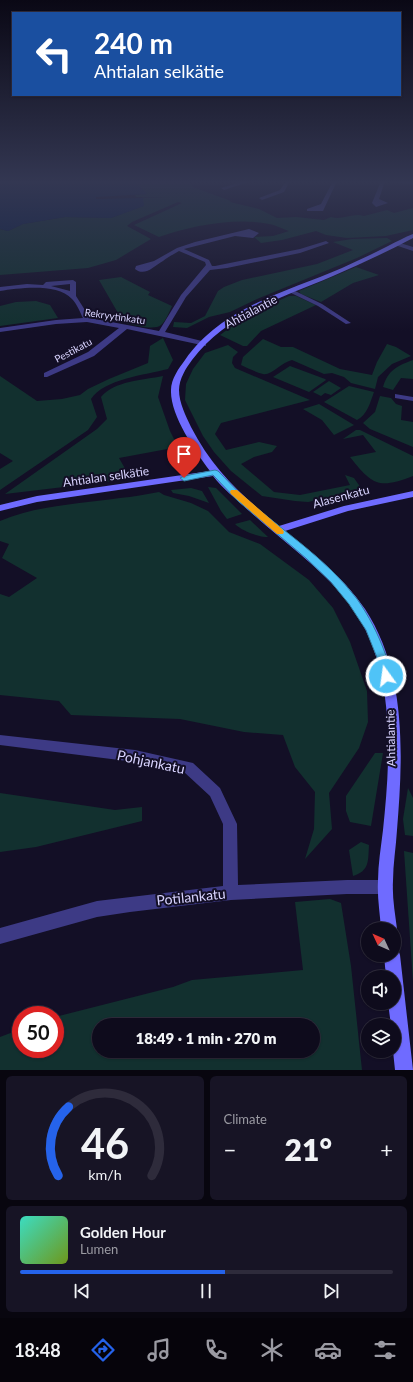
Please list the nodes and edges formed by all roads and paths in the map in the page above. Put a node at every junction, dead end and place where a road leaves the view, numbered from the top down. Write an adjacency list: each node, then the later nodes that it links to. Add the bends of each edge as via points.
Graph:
1 (235, 234): 5 (street)
2 (413, 236): 4 (main road, Ahtialantie)
3 (326, 243): 8 (street, via 304,252 255,259 228,267)
4 (396, 244): 6 (street); 11 (main road, Ahtialantie)
5 (179, 249): 7 (street); 8 (street, via 207,261)
6 (413, 249)
7 (155, 263)
8 (208, 268): 17 (street, via 183,296)
9 (34, 286): 10 (street); 12 (street, via 55,289); 12 (street, via 73,282)
10 (0, 289)
11 (291, 291): 14 (street, via 320,304); 18 (main road, Ahtialantie, via 224,324)
12 (73, 296): 13 (street)
13 (87, 320): 15 (street, Rekryytinkatu); 16 (street, Rekryytinkatu)
14 (348, 323)
15 (126, 326): 17 (street, Rekryytinkatu); 19 (street, Pestikatu, via 91,354)
16 (0, 330)
17 (161, 333): 18 (street, Rekryytinkatu)
18 (202, 344): 22 (main road, Ahtialantie, via 179,376 175,388 176,401 187,427)
19 (47, 375)
20 (398, 396): 21 (street)
21 (413, 399)
22 (215, 473): 24 (main road, Ahtialan selkätie, via 37,499); 25 (main road, Ahtialantie)
23 (413, 494): 25 (main road, Alasenkatu, via 335,511)
24 (0, 508)
25 (278, 530): 27 (main road, Ahtialantie, via 334,580 353,602 371,629 383,660 394,737)
26 (0, 740): 28 (street, Pohjankatu, via 135,756 188,767 215,792 230,824)
27 (385, 887): 28 (street, Potilankatu); 29 (main road, Ahtialantie)
28 (231, 893): 30 (street, Potilankatu, via 97,909)
29 (388, 922)
30 (0, 936)
31 (400, 1010): 32 (main road)
32 (407, 1048): 33 (main road)
33 (404, 1070)

